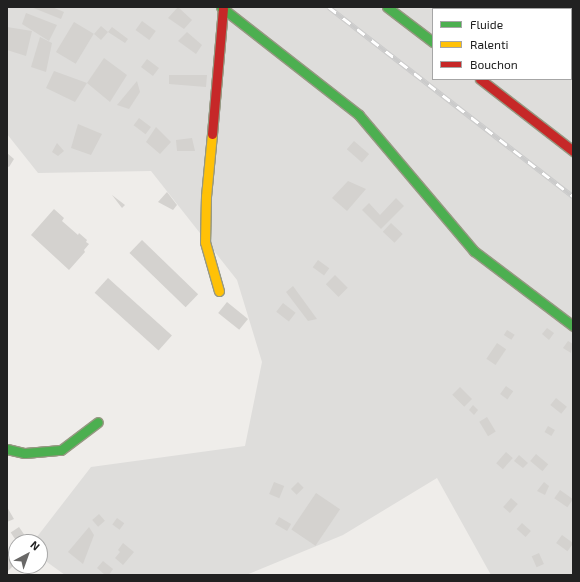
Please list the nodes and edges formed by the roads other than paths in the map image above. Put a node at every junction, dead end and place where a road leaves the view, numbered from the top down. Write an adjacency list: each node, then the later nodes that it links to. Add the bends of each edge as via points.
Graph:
1 (387, 7): 3 (street)
2 (222, 8): 6 (street, via 204,242); 7 (street, via 360,114 414,183 474,250)
3 (432, 41)
4 (481, 80): 5 (street)
5 (573, 151)
6 (218, 291)
7 (573, 326)
8 (98, 422): 9 (street, via 61,450 25,453)
9 (7, 449)

